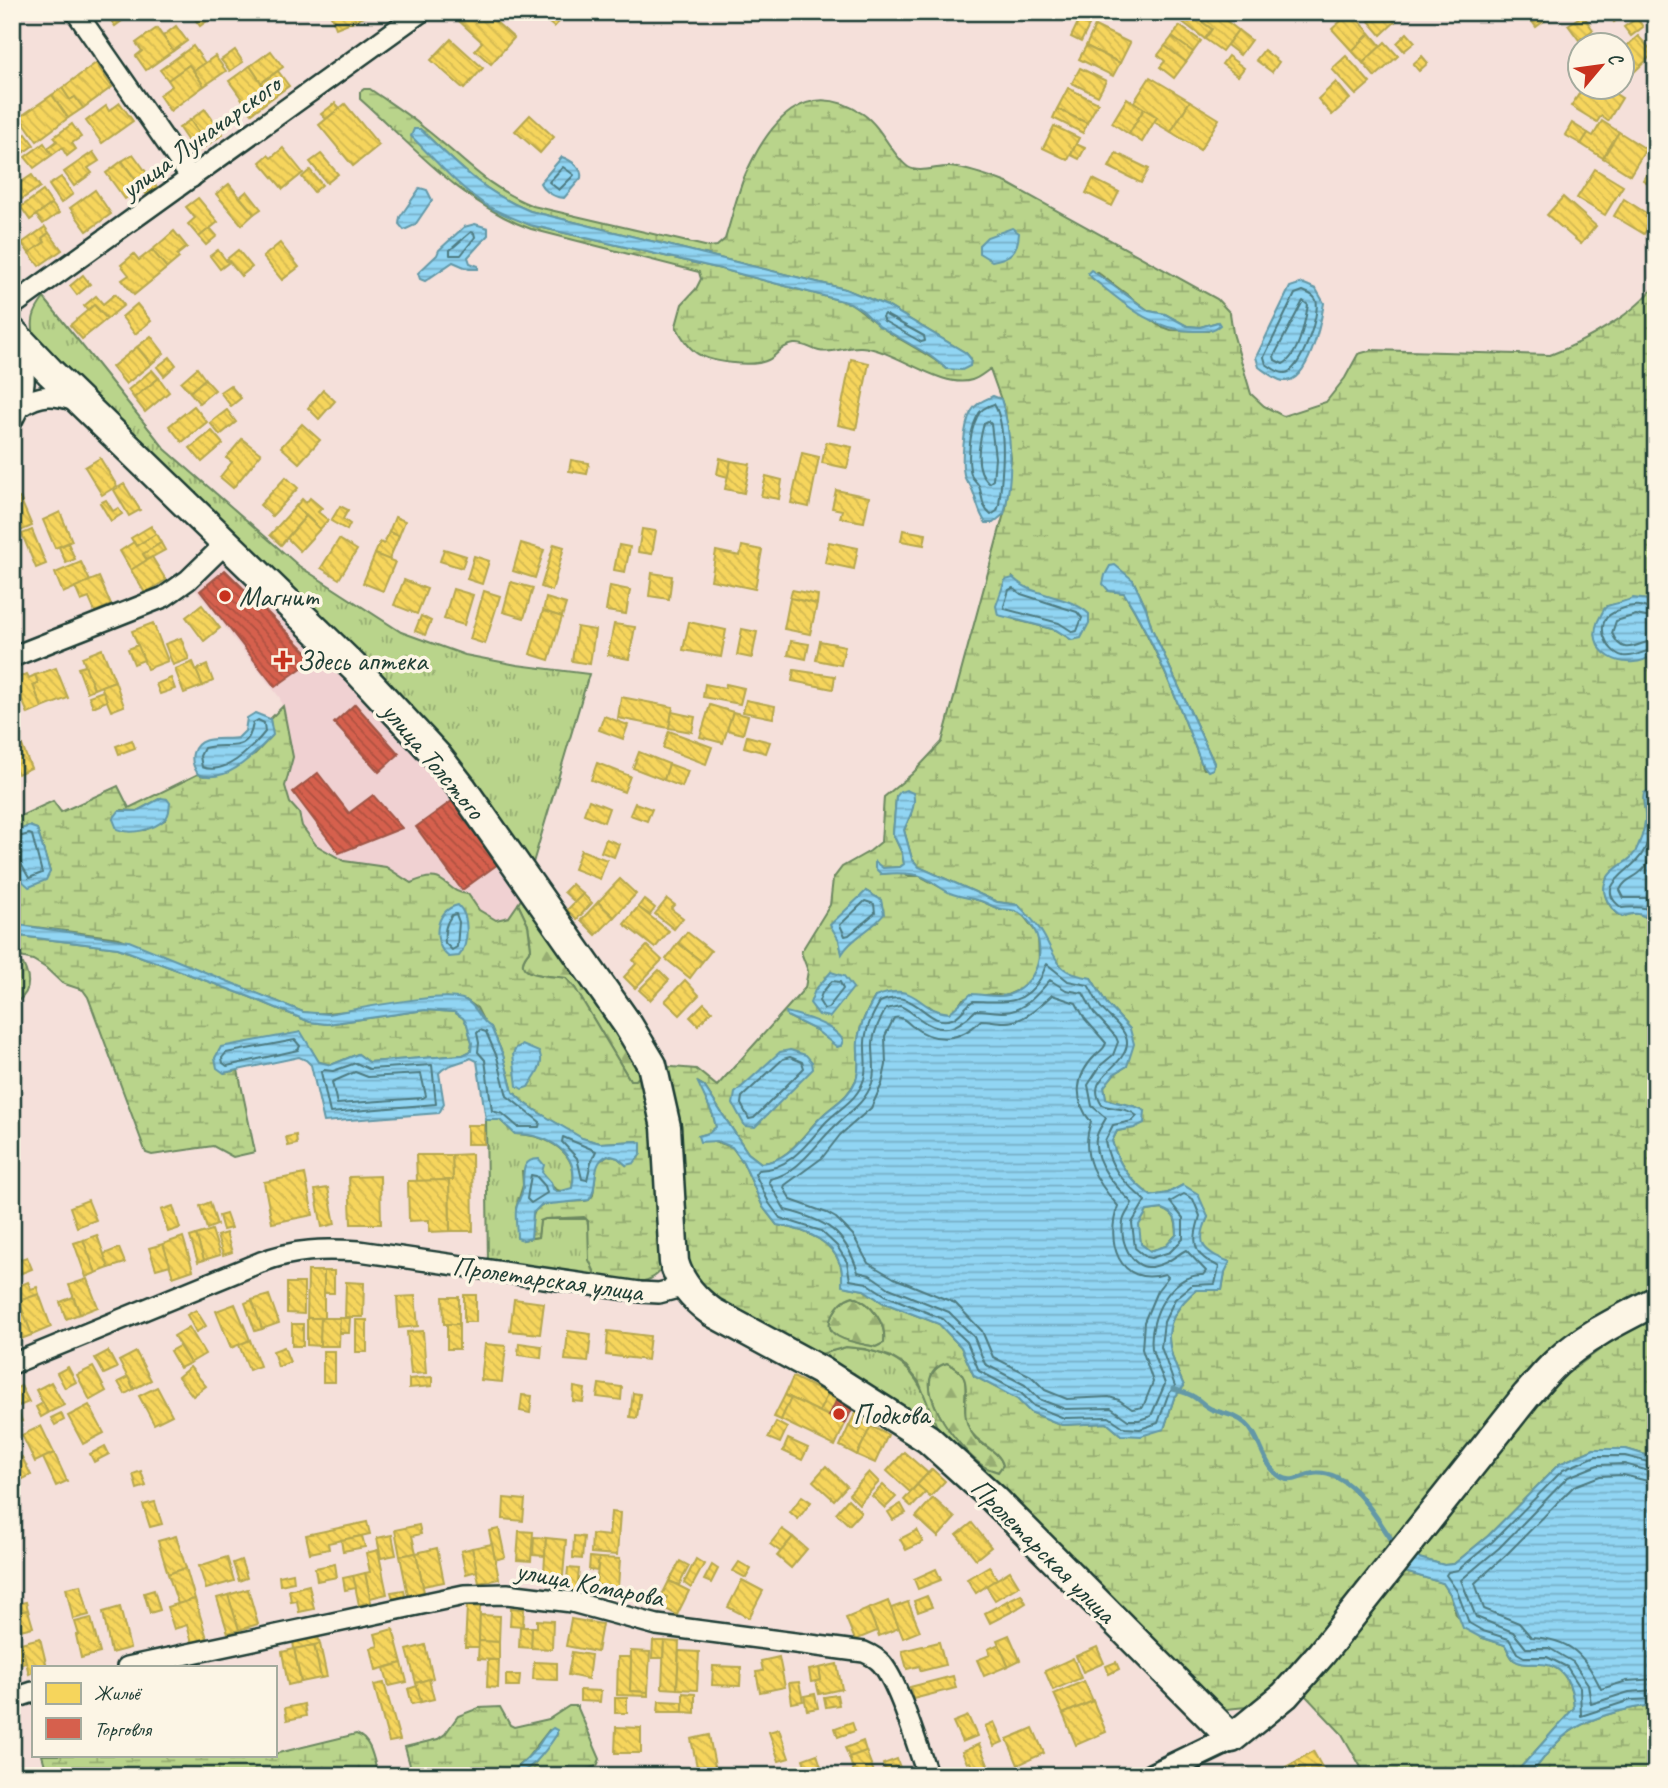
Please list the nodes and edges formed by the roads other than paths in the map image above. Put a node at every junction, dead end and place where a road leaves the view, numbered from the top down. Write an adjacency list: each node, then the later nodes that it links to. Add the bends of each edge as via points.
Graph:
1 (76, 12): 3 (street)
2 (421, 12): 3 (street, улица Луначарского)
3 (191, 178): 4 (street, улица Луначарского)
4 (12, 306)
5 (16, 335): 6 (main road, улица Толстого); 7 (street, via 26,372)
6 (82, 403): 7 (street, via 53,394 33,398); 8 (main road, улица Толстого)
7 (16, 414)
8 (226, 543): 9 (street, via 163,597); 10 (main road, улица Толстого, via 359,672 437,756 644,1051 657,1083 666,1127 672,1254)
9 (12, 657)
10 (685, 1286): 12 (street, Пролетарская улица, via 659,1293 640,1292 359,1251 296,1251); 16 (main road, Пролетарская улица, via 712,1312 821,1371 928,1439 993,1498)
11 (1656, 1301): 16 (main road, via 1594,1335 1556,1363 1285,1695)
12 (12, 1364)
13 (132, 1666): 17 (street, улица Комарова, via 464,1595 507,1594 572,1602 657,1625 873,1656 892,1682)
14 (32, 1692): 15 (street)
15 (12, 1699)
16 (1232, 1738): 18 (street)
17 (928, 1776)
18 (1153, 1776)

